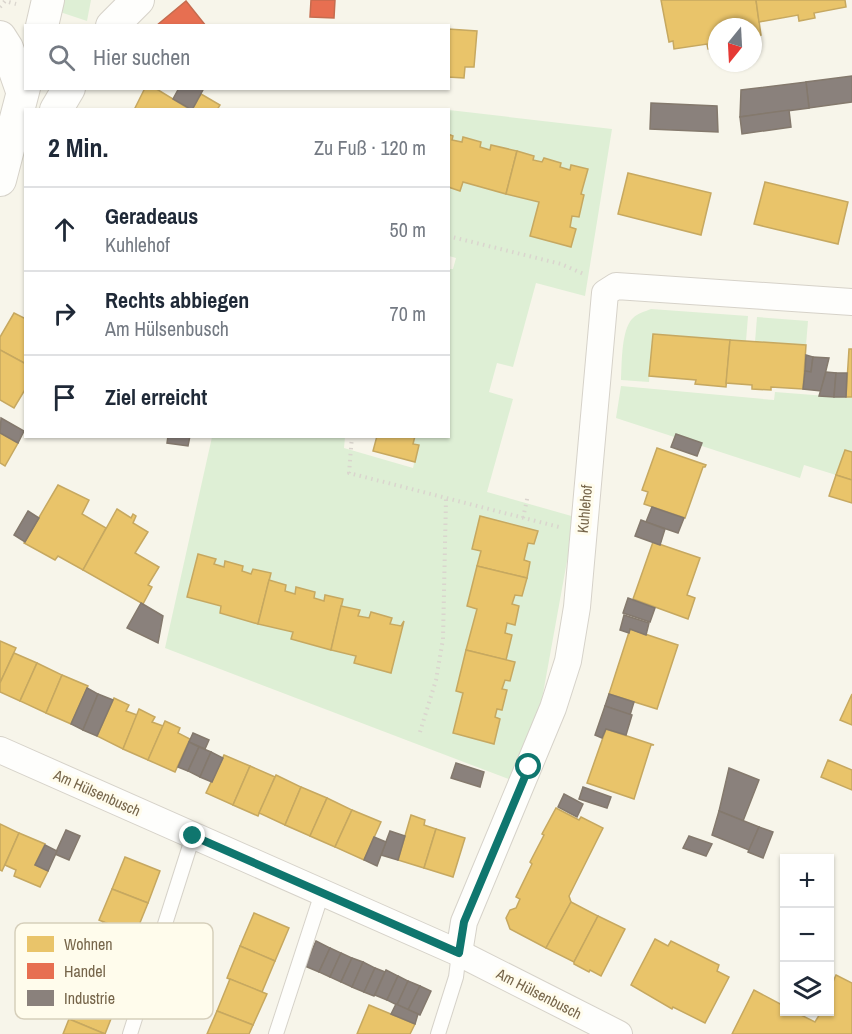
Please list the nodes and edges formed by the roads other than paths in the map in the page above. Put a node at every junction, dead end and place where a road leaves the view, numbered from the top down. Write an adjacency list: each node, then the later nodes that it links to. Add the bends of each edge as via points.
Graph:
1 (104, 0): 3 (street)
2 (138, 0): 4 (street)
3 (105, 24)
4 (114, 24)
5 (0, 37): 6 (street)
6 (24, 86): 10 (street)
7 (68, 90): 8 (street)
8 (57, 108)
9 (24, 160): 11 (street)
10 (0, 180)
11 (0, 192)
12 (852, 302): 17 (street, Kuhlehof, via 616,286 605,293 577,607 568,662 553,708 464,922)
13 (0, 750): 14 (street, Am Hülsenbusch)
14 (193, 836): 15 (street, Am Hülsenbusch); 16 (lane)
15 (322, 893): 17 (street, Am Hülsenbusch); 20 (lane)
16 (165, 923)
17 (459, 953): 21 (lane, via 456,977); 22 (street, Am Hülsenbusch)
18 (135, 1019): 19 (lane)
19 (130, 1034)
20 (276, 1034)
21 (438, 1034)
22 (619, 1034)

